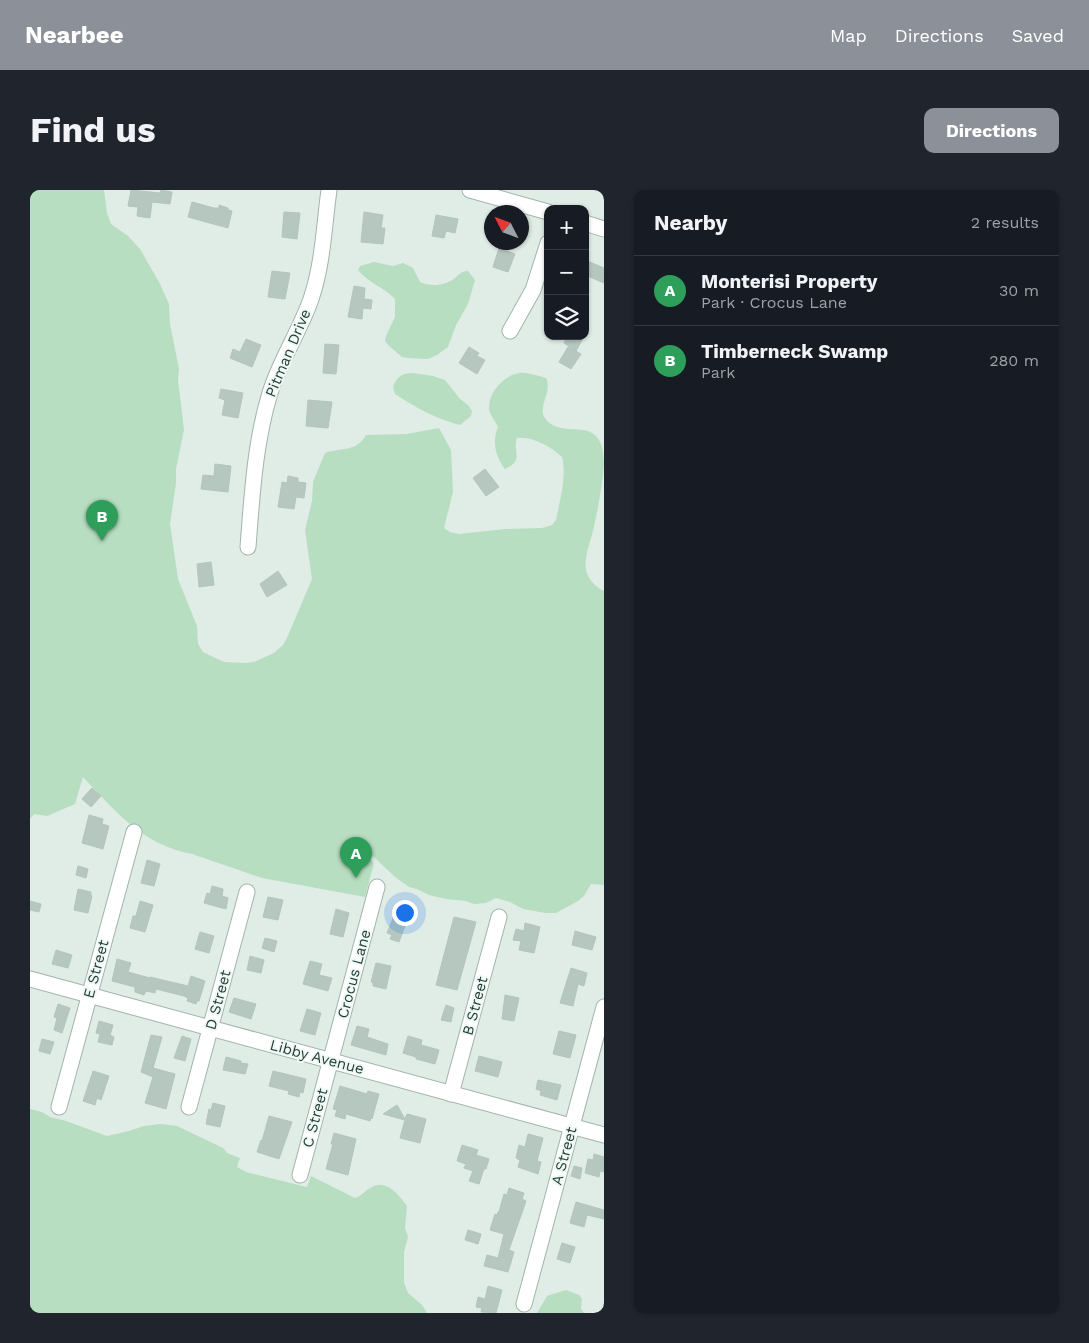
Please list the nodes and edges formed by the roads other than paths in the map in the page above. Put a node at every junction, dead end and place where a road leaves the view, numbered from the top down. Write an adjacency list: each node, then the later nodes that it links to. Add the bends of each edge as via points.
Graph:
1 (329, 190): 8 (street, Pitman Drive, via 312,296 276,377 264,418)
2 (470, 190): 3 (street)
3 (544, 211)
4 (589, 224): 5 (street)
5 (604, 229)
6 (546, 250): 7 (street, via 533,290)
7 (510, 331)
8 (248, 547)
9 (134, 832): 14 (street, E Street)
10 (377, 887): 17 (street, Crocus Lane)
11 (247, 892): 16 (street, D Street)
12 (498, 918): 18 (street, B Street)
13 (30, 979): 14 (street, Libby Avenue)
14 (89, 995): 16 (street, Libby Avenue); 19 (street, E Street)
15 (604, 1008): 21 (street, A Street)
16 (210, 1028): 17 (street, Libby Avenue); 20 (street, D Street)
17 (330, 1061): 18 (street, Libby Avenue); 23 (street, C Street)
18 (451, 1094): 21 (street, Libby Avenue)
19 (59, 1107)
20 (189, 1107)
21 (572, 1127): 22 (street, Libby Avenue); 24 (street, A Street)
22 (604, 1135)
23 (300, 1175)
24 (524, 1304)

